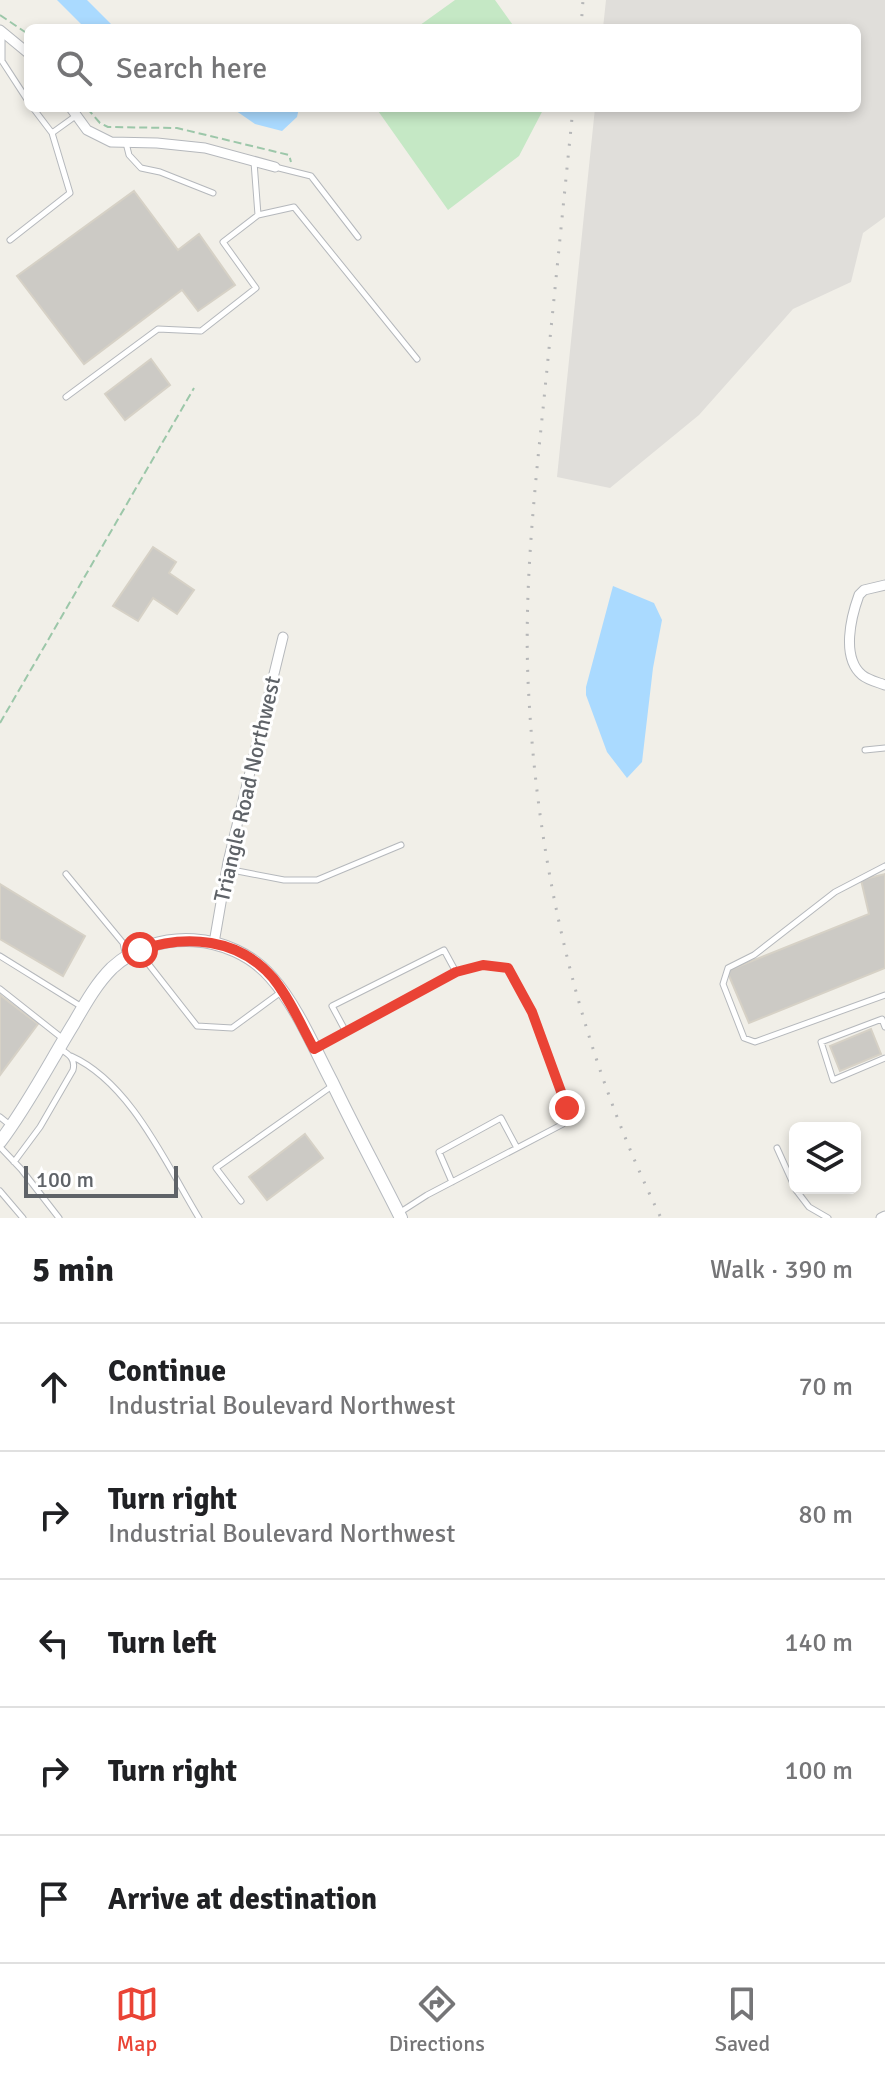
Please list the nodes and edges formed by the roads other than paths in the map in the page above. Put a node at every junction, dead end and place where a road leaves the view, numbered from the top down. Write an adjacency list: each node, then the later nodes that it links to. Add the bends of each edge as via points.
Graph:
1 (1, 31): 2 (street); 3 (lane, via 2,61)
2 (24, 50)
3 (24, 95)
4 (36, 112): 6 (lane)
5 (74, 112): 6 (lane); 7 (street, via 98,137)
6 (52, 133): 13 (lane, via 70,193)
7 (126, 143): 8 (street, via 205,148); 10 (lane, via 141,168)
8 (254, 161): 9 (street); 11 (lane)
9 (275, 167): 12 (lane, via 311,176)
10 (213, 193)
11 (258, 215): 14 (lane, via 294,207); 15 (lane, via 223,242 256,288 201,331 158,329)
12 (358, 237)
13 (10, 240)
14 (417, 359)
15 (66, 397)
16 (885, 585): 18 (street, via 859,595 850,644 852,664 863,677)
17 (283, 637): 23 (street, Triangle Road Northwest)
18 (885, 685)
19 (885, 748): 20 (lane)
20 (865, 750)
21 (401, 845): 23 (lane, via 317,880)
22 (885, 866): 32 (lane, via 835,892 754,955 728,968 723,984 744,1038 755,1042)
23 (226, 869): 25 (street, Triangle Road Northwest)
24 (66, 874): 28 (lane, via 123,943)
25 (214, 943): 26 (street, via 171,941); 31 (street, via 254,961)
26 (138, 951): 28 (street); 31 (lane, via 197,1026 232,1028)
27 (0, 956): 33 (lane)
28 (126, 958): 33 (street, via 103,978)
29 (456, 972): 35 (lane); 35 (lane, via 444,950 332,1006); 44 (lane, via 483,965 508,968 532,1012 567,1108 563,1124)
30 (0, 989): 36 (lane)
31 (282, 992): 37 (street)
32 (885, 995)
33 (83, 1008): 36 (street)
34 (885, 1027): 39 (lane, via 882,1019 821,1042 833,1080)
35 (346, 1032): 37 (lane)
36 (61, 1044): 38 (lane); 42 (street)
37 (314, 1049): 40 (street)
38 (71, 1056): 46 (lane, via 71,1076); 53 (lane, via 86,1062 116,1089)
39 (885, 1058)
40 (333, 1085): 49 (lane, via 216,1168); 50 (street)
41 (0, 1117): 42 (lane)
42 (11, 1125): 43 (street)
43 (0, 1145): 46 (lane)
44 (517, 1148): 47 (lane); 47 (lane, via 501,1118 439,1152)
45 (777, 1148): 54 (lane, via 796,1190 809,1207)
46 (14, 1162): 52 (lane)
47 (452, 1182): 50 (lane)
48 (0, 1191): 51 (lane)
49 (241, 1201)
50 (400, 1216)
51 (23, 1218)
52 (59, 1218)
53 (199, 1218)
54 (828, 1218)

